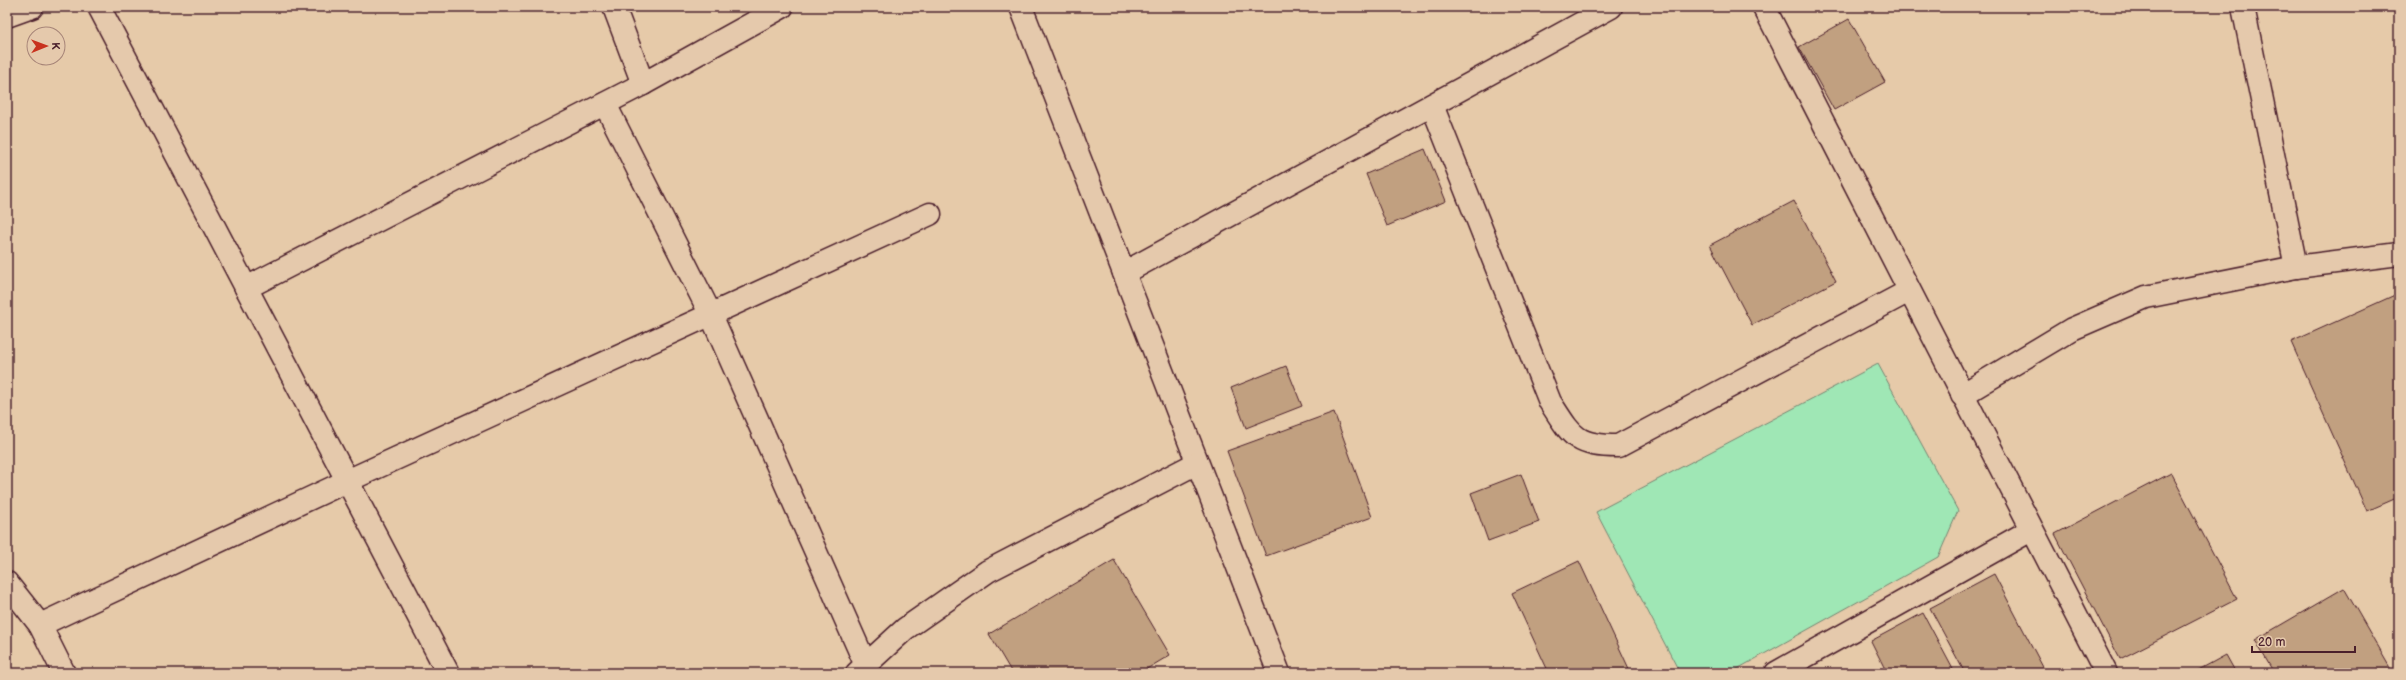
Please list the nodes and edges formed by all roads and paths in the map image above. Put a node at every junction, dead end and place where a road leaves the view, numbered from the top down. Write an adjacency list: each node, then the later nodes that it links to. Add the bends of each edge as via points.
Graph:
1 (32, 7): 9 (street)
2 (99, 7): 17 (street)
3 (614, 7): 10 (street)
4 (782, 7): 10 (street)
5 (1021, 7): 16 (street)
6 (1611, 7): 12 (street)
7 (1764, 7): 18 (street)
8 (2244, 7): 15 (street)
9 (7, 16)
10 (643, 84): 11 (street)
11 (605, 104): 17 (street); 19 (street)
12 (1432, 105): 16 (street); 18 (street, via 1550,402 1571,435 1596,446 1618,446)
13 (930, 214): 19 (street)
14 (2399, 254): 15 (street)
15 (2296, 267): 20 (street, via 2146,297 2072,329)
16 (1124, 273): 21 (street)
17 (246, 288): 22 (street)
18 (1909, 292): 20 (street)
19 (711, 315): 22 (street); 26 (street)
20 (1962, 396): 23 (street)
21 (1197, 463): 26 (street, via 988,571 905,629); 29 (street)
22 (347, 481): 25 (street); 28 (street)
23 (2032, 530): 30 (street); 31 (street)
24 (7, 583): 25 (street)
25 (40, 625): 27 (street)
26 (861, 668)
27 (64, 673)
28 (448, 673)
29 (1279, 673)
30 (1776, 673)
31 (2106, 673)

